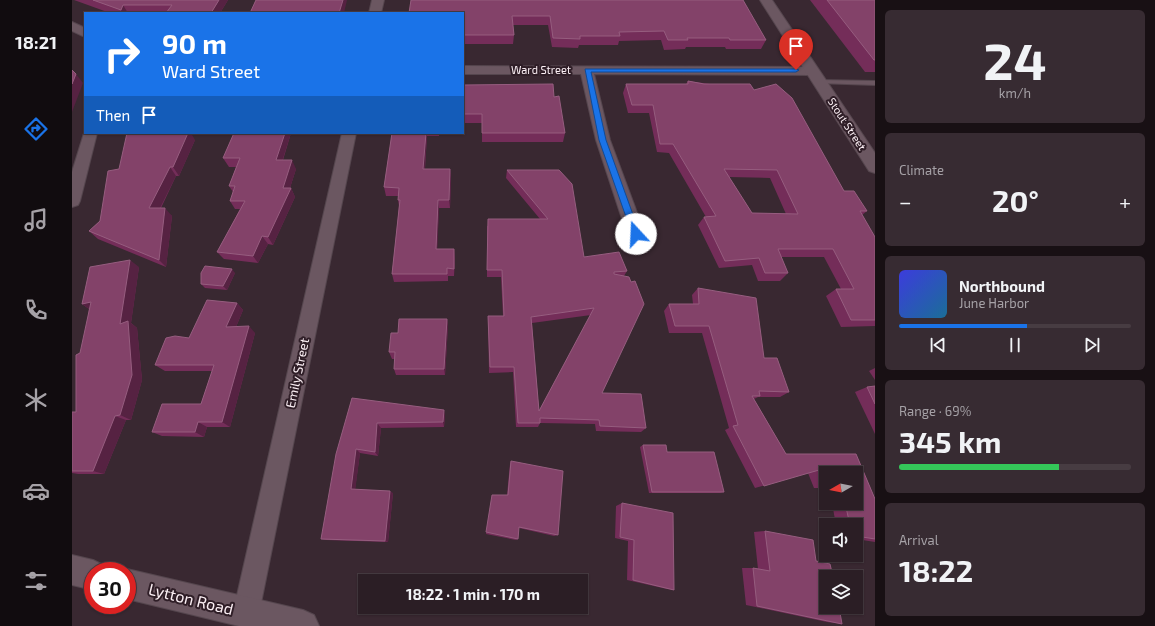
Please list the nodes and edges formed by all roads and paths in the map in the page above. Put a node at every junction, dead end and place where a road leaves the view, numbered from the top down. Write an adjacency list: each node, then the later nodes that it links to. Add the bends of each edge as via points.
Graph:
1 (378, 0): 3 (street)
2 (766, 0): 8 (street, Stout Street)
3 (375, 12)
4 (72, 26): 5 (street)
5 (84, 32)
6 (464, 70): 7 (street, Ward Street)
7 (587, 70): 8 (street, Ward Street); 14 (street, via 603,140)
8 (815, 76): 9 (lane); 12 (street, Stout Street)
9 (875, 83)
10 (90, 134): 13 (street)
11 (349, 134): 18 (street, Emily Street)
12 (875, 167)
13 (72, 201)
14 (636, 234)
15 (72, 570): 16 (street)
16 (84, 573)
17 (136, 586): 18 (street, Lytton Road)
18 (246, 613): 19 (street, Lytton Road)
19 (303, 626)

